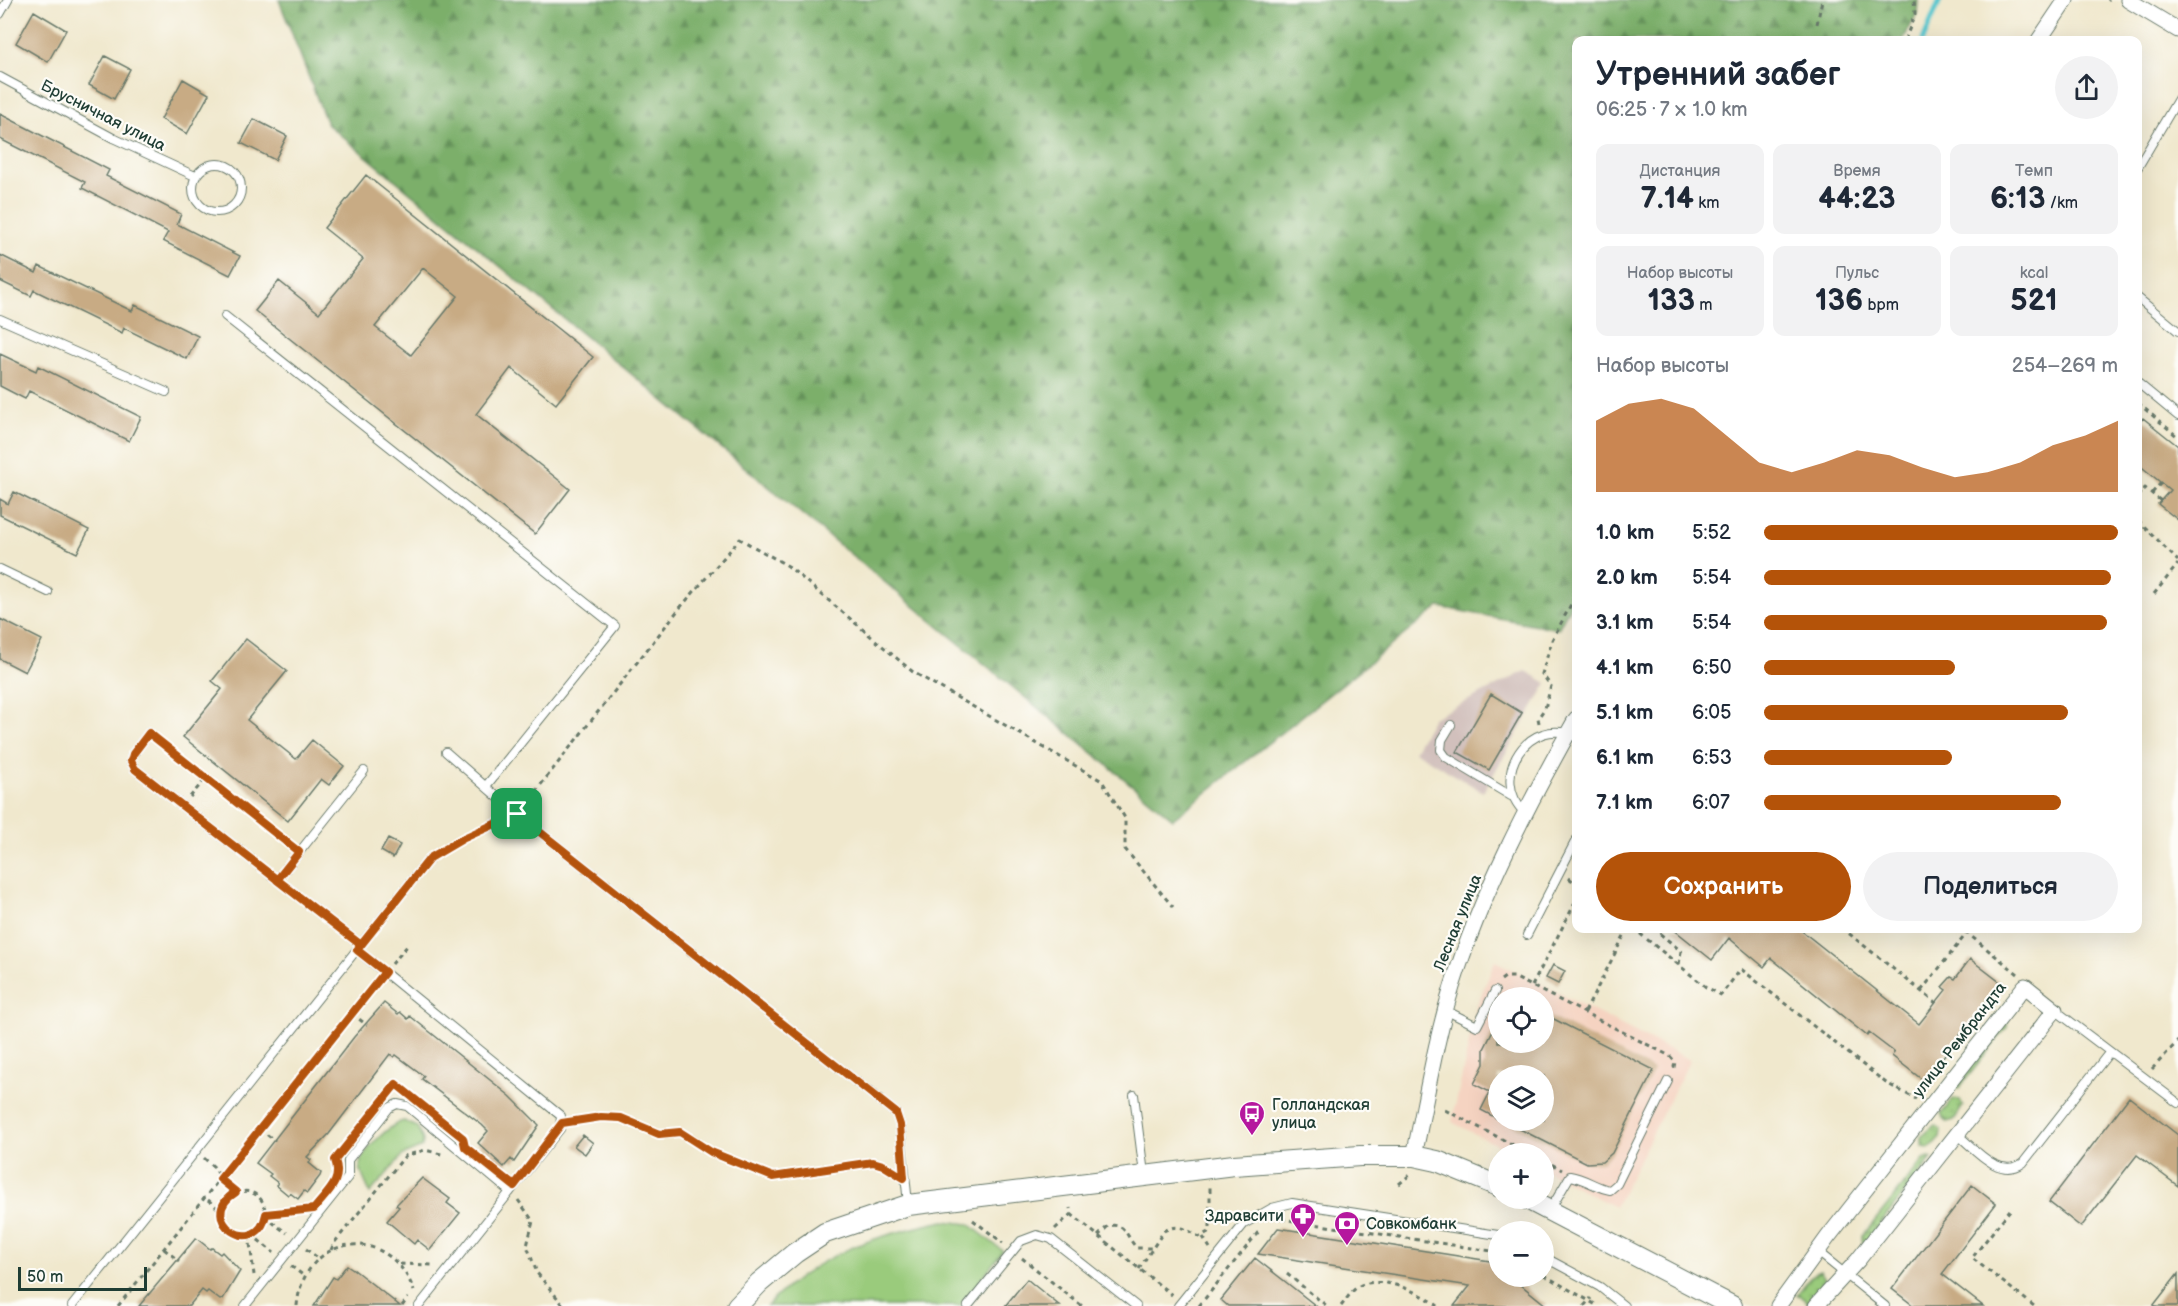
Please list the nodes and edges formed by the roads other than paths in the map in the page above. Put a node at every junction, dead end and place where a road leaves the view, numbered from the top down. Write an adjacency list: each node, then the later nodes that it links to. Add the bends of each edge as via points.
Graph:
1 (8, 0): 4 (lane)
2 (2066, 0): 6 (street)
3 (2128, 0): 5 (street)
4 (0, 14)
5 (2178, 30)
6 (2042, 36)
7 (0, 77): 10 (lane, Брусничная улица)
8 (2178, 99): 9 (lane)
9 (2142, 160)
10 (195, 177): 10 (lane, via 193,194 203,208 220,212 236,203 241,187 234,171 217,164)
11 (2142, 301): 14 (lane)
12 (225, 316): 26 (lane, via 615,626)
13 (0, 319): 16 (lane)
14 (2178, 331)
15 (2142, 386): 17 (lane)
16 (166, 392)
17 (2178, 416)
18 (0, 569): 19 (lane)
19 (48, 592)
20 (1451, 725): 27 (lane, via 1442,740 1441,750 1446,757)
21 (1572, 730): 27 (lane, via 1542,732 1530,740 1513,765 1509,779)
22 (149, 733): 31 (lane, via 133,754 135,769)
23 (1572, 734): 28 (street, Лесная улица)
24 (447, 752): 26 (lane)
25 (364, 771): 31 (lane)
26 (486, 786): 46 (lane, via 896,1113)
27 (1511, 796): 28 (lane)
28 (1527, 814): 35 (street, Лесная улица, via 1478,917)
29 (1572, 848): 32 (lane)
30 (430, 858): 33 (lane)
31 (277, 880): 33 (lane)
32 (1527, 935)
33 (359, 947): 45 (lane, via 558,1110 562,1123); 54 (lane)
34 (1488, 1005): 35 (lane, via 1477,1026)
35 (1446, 1010): 42 (street, Лесная улица)
36 (2055, 1010): 37 (lane); 41 (street); 50 (street, улица Рембрандта, via 2025,986)
37 (2109, 1053): 40 (lane); 41 (lane, via 2023,1163 2015,1168 1996,1166)
38 (1668, 1082): 48 (lane, via 1617,1184 1610,1190 1602,1189 1570,1176)
39 (1134, 1095): 43 (lane)
40 (2178, 1102)
41 (1957, 1134): 52 (street)
42 (1414, 1156): 43 (street, via 1234,1165); 44 (street)
43 (1144, 1176): 46 (street)
44 (1488, 1182)
45 (510, 1192): 55 (lane, via 407,1106 397,1104 389,1108 348,1160 348,1177); 56 (lane)
46 (908, 1205): 57 (street, via 825,1233 795,1253)
47 (1546, 1209): 48 (street)
48 (1550, 1211): 61 (street)
49 (1488, 1233): 53 (lane, via 1292,1203 1272,1208 1244,1224)
50 (1818, 1252): 52 (lane); 62 (street, улица Рембрандта)
51 (1554, 1262): 60 (lane, via 1600,1287)
52 (1844, 1273): 63 (street); 64 (lane)
53 (1180, 1304)
54 (72, 1306)
55 (245, 1306)
56 (418, 1306)
57 (737, 1306)
58 (968, 1306): 59 (lane, via 1013,1251 1026,1238 1037,1235 1048,1237)
59 (1136, 1306)
60 (1624, 1306)
61 (1732, 1306)
62 (1778, 1306)
63 (1816, 1306)
64 (1885, 1306)

